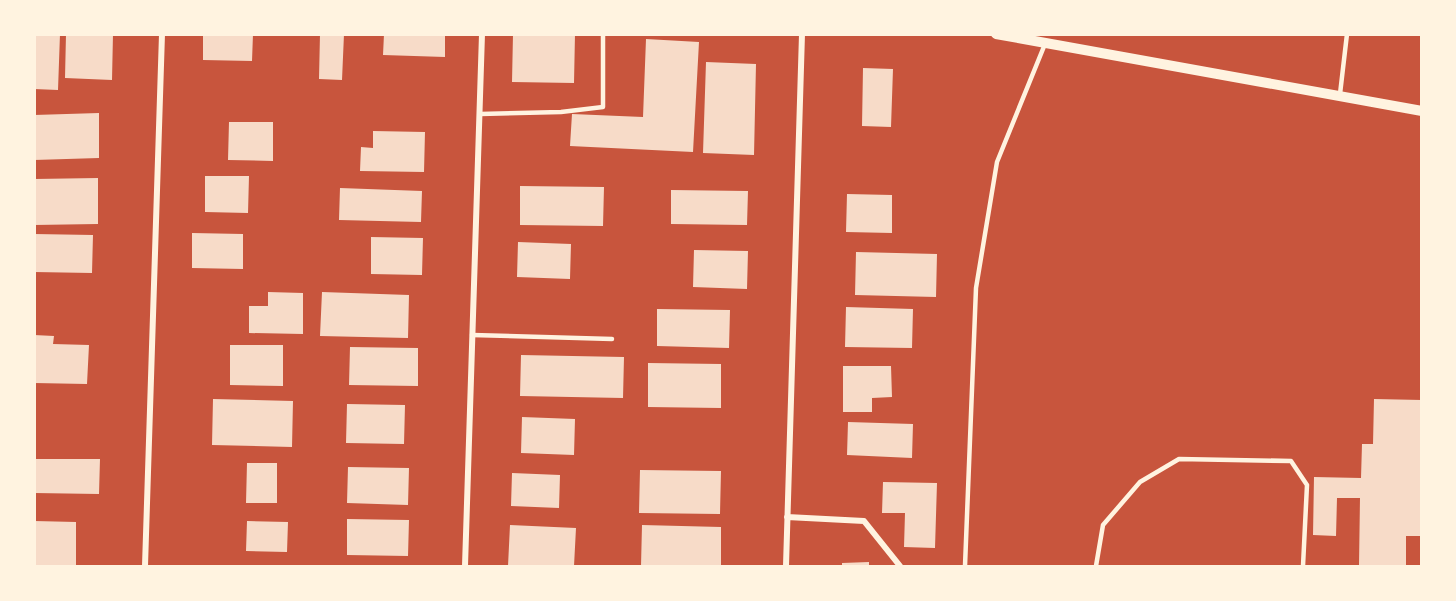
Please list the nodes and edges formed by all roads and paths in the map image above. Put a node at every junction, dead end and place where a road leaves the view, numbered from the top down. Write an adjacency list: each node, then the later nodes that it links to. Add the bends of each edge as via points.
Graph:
1 (162, 34): 14 (street)
2 (482, 34): 10 (street)
3 (603, 34): 10 (lane, via 603,107)
4 (802, 34): 13 (street)
5 (996, 34): 7 (street)
6 (1347, 34): 8 (lane)
7 (1046, 43): 8 (street); 18 (lane, via 997,162 976,288)
8 (1339, 96): 9 (street)
9 (1422, 111)
10 (480, 114): 11 (street)
11 (472, 335): 12 (lane); 15 (street)
12 (612, 339)
13 (787, 517): 16 (street); 17 (street, via 864,521)
14 (145, 567)
15 (465, 567)
16 (786, 567)
17 (900, 567)
18 (965, 567)
19 (1096, 567): 20 (lane, via 1103,525 1140,482 1179,459 1291,461 1307,485)
20 (1303, 567)

